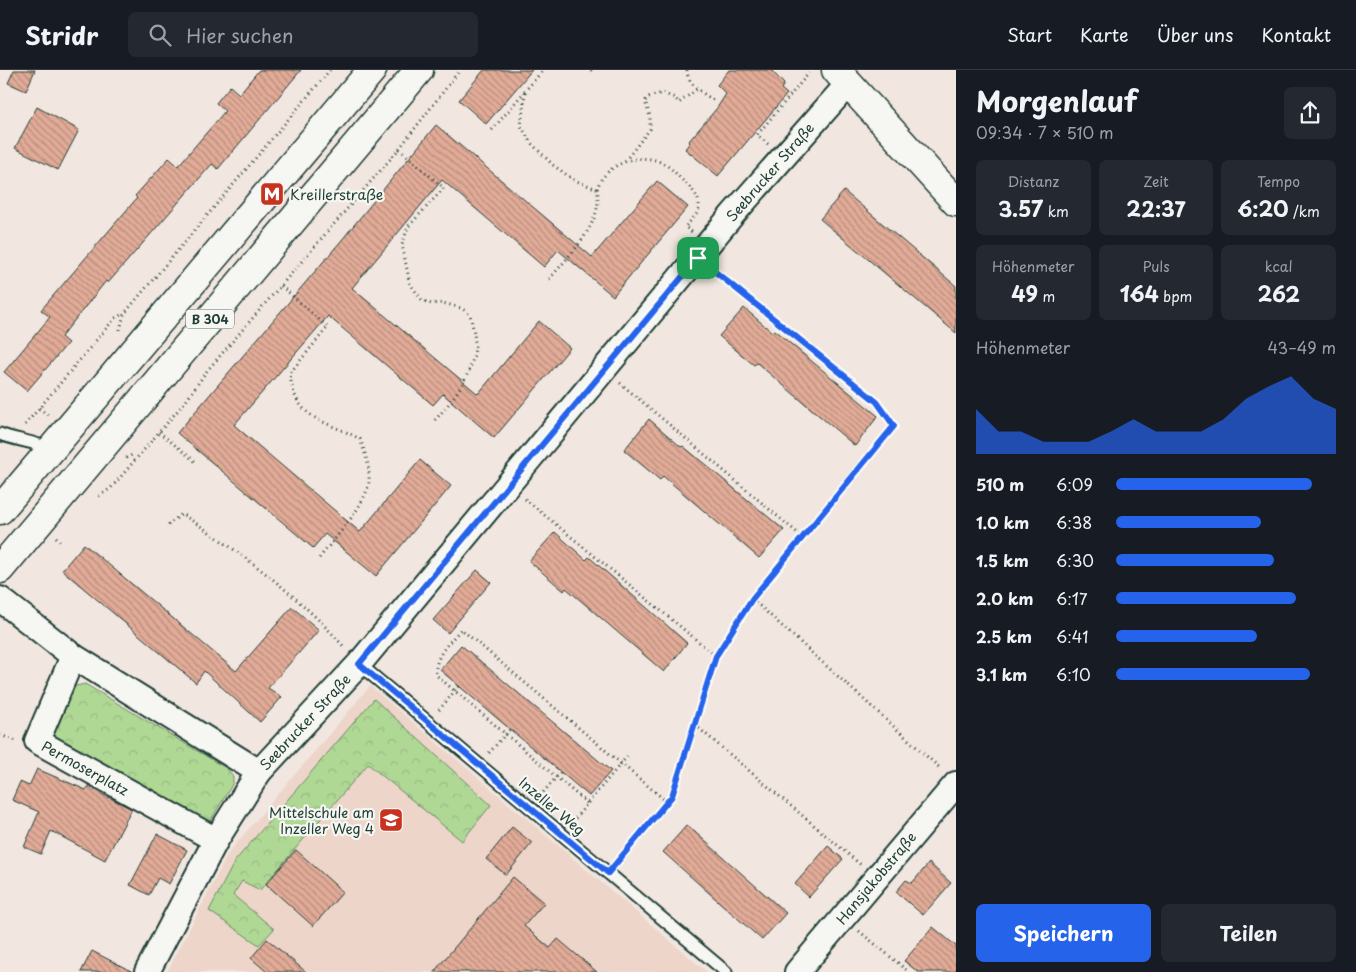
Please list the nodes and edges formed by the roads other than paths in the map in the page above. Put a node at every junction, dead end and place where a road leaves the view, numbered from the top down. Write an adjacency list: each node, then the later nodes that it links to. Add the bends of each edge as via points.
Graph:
1 (372, 70): 6 (main road, B 304)
2 (419, 70): 8 (main road, B 304)
3 (842, 77): 4 (main road); 11 (street, Seebrucker Straße, via 698,258)
4 (956, 202)
5 (0, 434): 6 (lane, via 39,443)
6 (51, 450): 7 (main road, B 304)
7 (0, 510)
8 (0, 569)
9 (0, 599): 10 (street)
10 (73, 656): 12 (street); 14 (street, Permoserplatz, via 37,741)
11 (359, 664): 12 (street, Seebrucker Straße); 16 (lane, Inzeller Weg)
12 (259, 772): 14 (street, Seebrucker Straße)
13 (950, 779): 17 (street, Hansjakobstraße, via 876,878)
14 (216, 840): 15 (street, Seebrucker Straße)
15 (147, 972)
16 (726, 972)
17 (797, 972)

